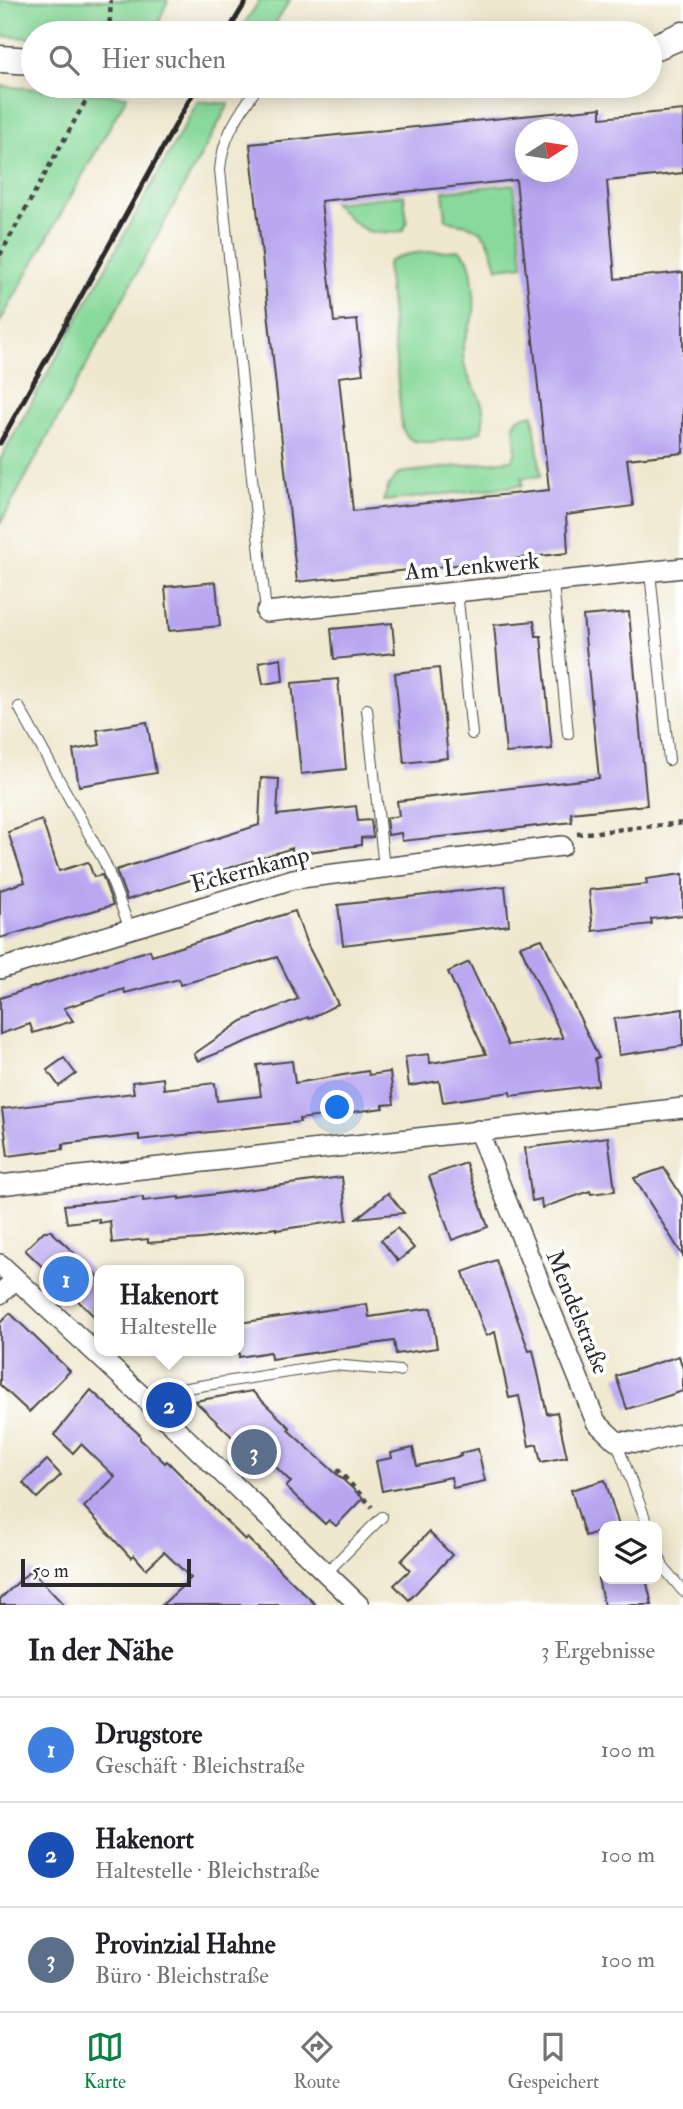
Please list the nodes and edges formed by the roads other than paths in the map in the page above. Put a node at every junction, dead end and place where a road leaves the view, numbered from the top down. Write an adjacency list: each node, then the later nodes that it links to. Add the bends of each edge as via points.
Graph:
1 (683, 35): 2 (main road)
2 (662, 44)
3 (662, 52): 4 (main road)
4 (683, 57)
5 (0, 59): 6 (main road)
6 (21, 60)
7 (250, 98): 12 (lane, via 229,130 220,170)
8 (683, 568): 9 (street, Am Lenkwerk)
9 (650, 572): 10 (street, Am Lenkwerk); 17 (lane)
10 (552, 583): 11 (street, Am Lenkwerk); 16 (lane)
11 (457, 592): 12 (street, Am Lenkwerk); 15 (lane)
12 (266, 612)
13 (19, 708): 20 (lane, via 105,863)
14 (367, 709): 19 (lane)
15 (471, 734)
16 (568, 734)
17 (669, 760)
18 (562, 846): 19 (street, Eckernkamp)
19 (384, 867): 20 (street, Eckernkamp, via 293,879)
20 (130, 929): 21 (street, Eckernkamp)
21 (0, 969)
22 (683, 1108): 23 (street)
23 (478, 1130): 24 (street); 33 (street, Mendelstraße, via 596,1422)
24 (0, 1185)
25 (0, 1264): 26 (street)
26 (16, 1279): 27 (street); 28 (street)
27 (0, 1294)
28 (94, 1351)
29 (99, 1356): 31 (street)
30 (400, 1371): 31 (lane, via 333,1366)
31 (141, 1395): 37 (street)
32 (683, 1433): 33 (street, via 646,1443)
33 (616, 1441): 35 (lane)
34 (382, 1517): 37 (lane)
35 (646, 1521)
36 (662, 1564): 38 (lane)
37 (326, 1573): 39 (street)
38 (683, 1591)
39 (359, 1605)

